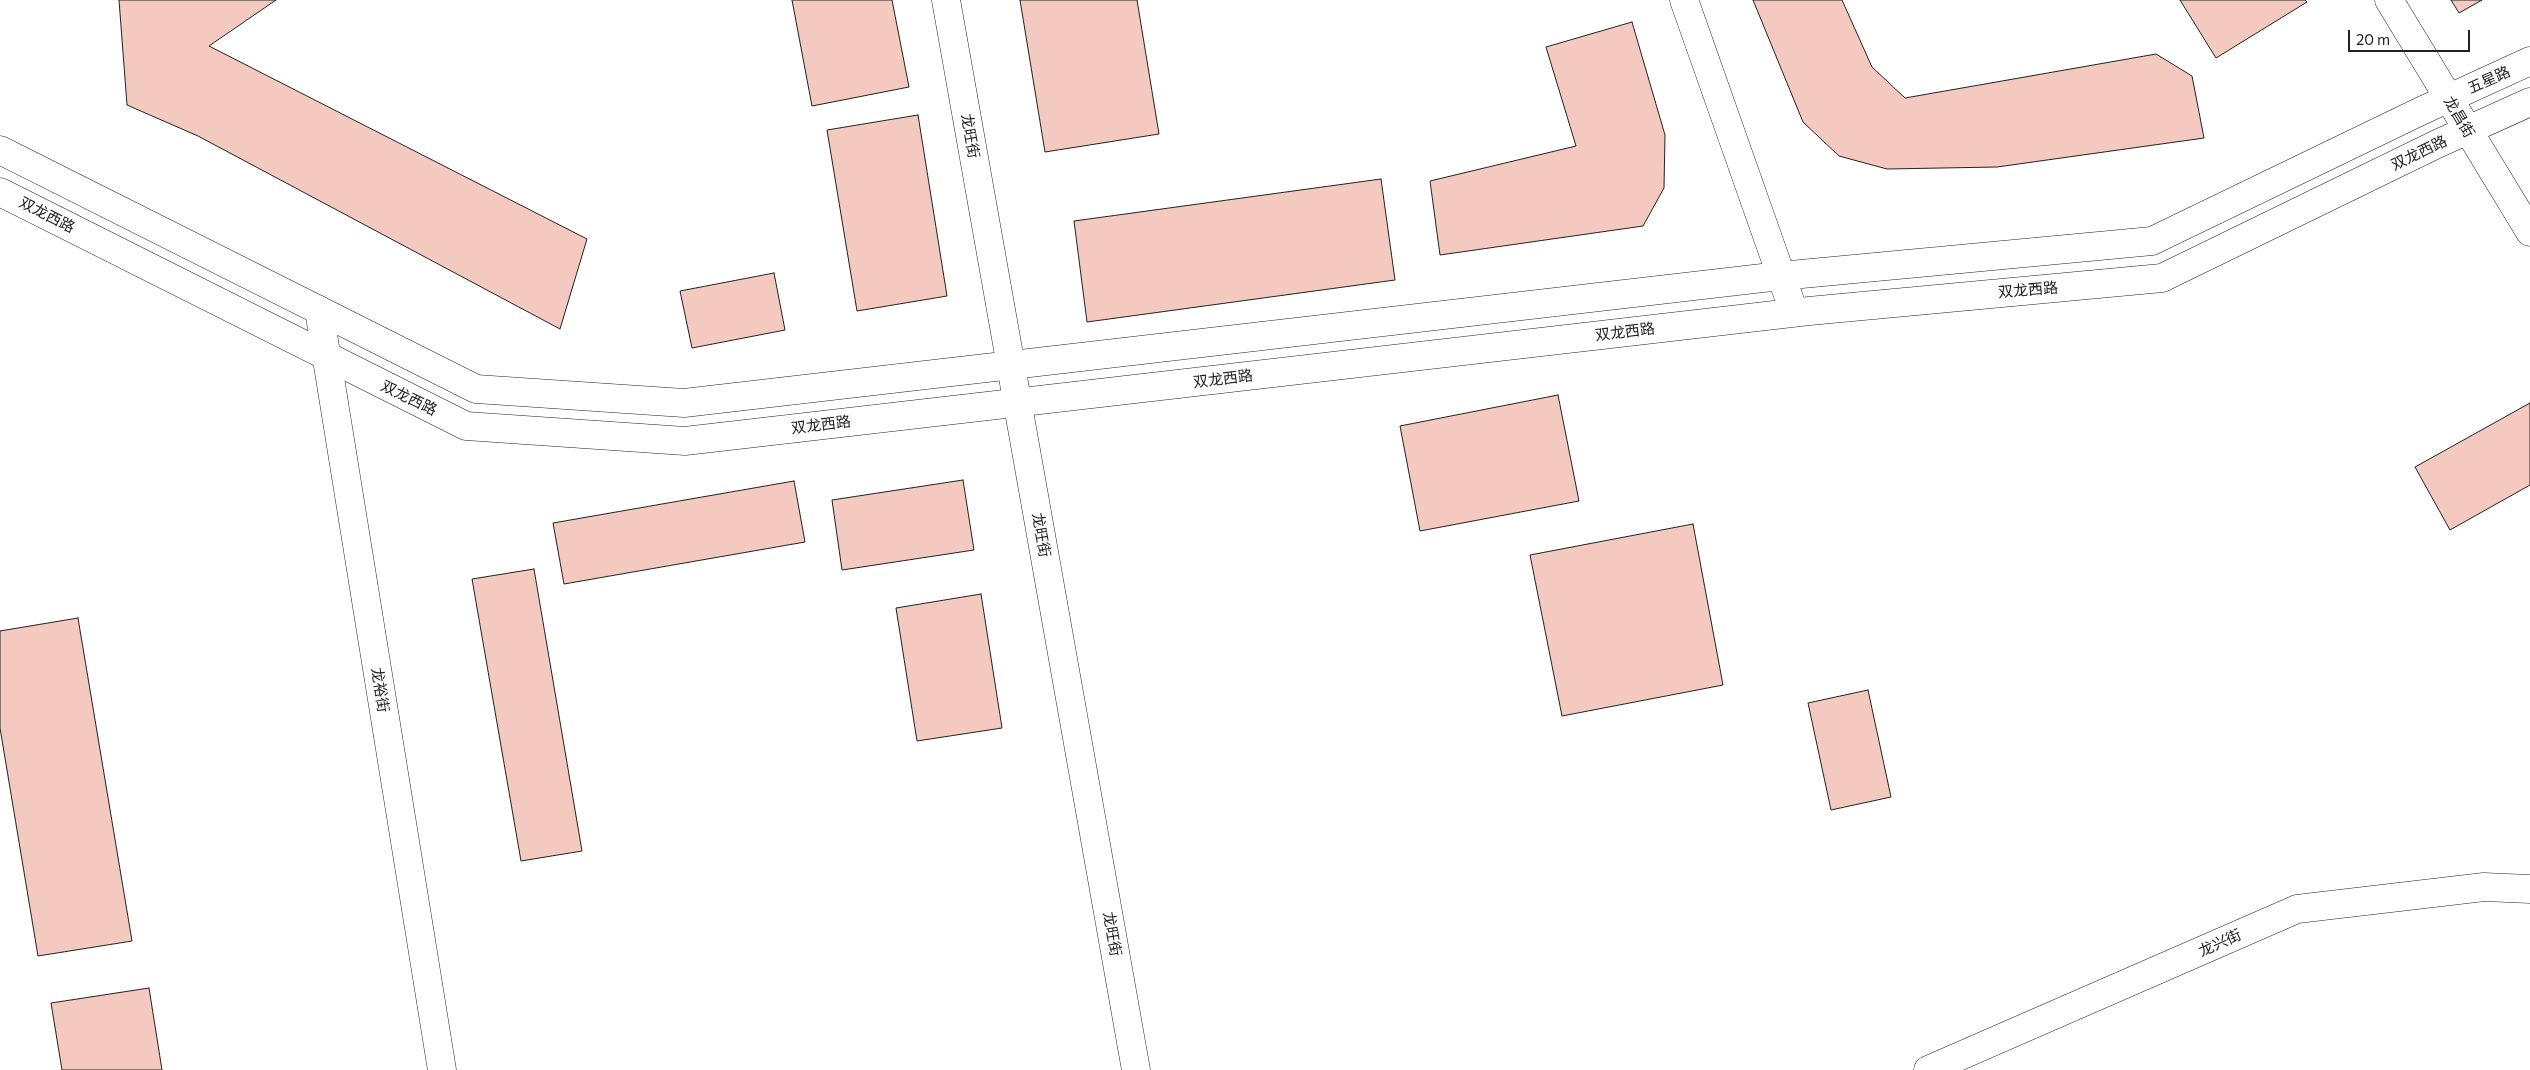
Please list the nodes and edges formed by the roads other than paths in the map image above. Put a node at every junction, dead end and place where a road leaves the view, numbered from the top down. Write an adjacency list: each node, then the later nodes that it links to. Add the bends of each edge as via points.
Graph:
1 (946, 0): 15 (main road, 龙旺街)
2 (1684, 0): 11 (main road)
3 (2389, 0): 5 (main road, 龙昌街)
4 (2530, 61): 5 (main road, 五星路)
5 (2448, 99): 7 (main road, 龙昌街); 11 (main road, via 2152,241)
6 (2530, 102): 7 (main road)
7 (2467, 131): 10 (main road, 龙昌街); 13 (main road, 双龙西路, via 2162,278)
8 (0, 150): 12 (main road)
9 (0, 192): 14 (main road, 双龙西路)
10 (2530, 232)
11 (1780, 276): 13 (main road); 15 (main road)
12 (319, 310): 14 (main road, 龙裕街); 15 (main road, via 476,389 684,403)
13 (1794, 312): 16 (main road, 双龙西路)
14 (326, 357): 16 (main road, 双龙西路, via 466,426 685,441); 18 (main road, 龙裕街)
15 (1010, 366): 16 (main road, 龙旺街)
16 (1017, 402): 19 (main road, 龙旺街)
17 (2530, 889): 20 (main road, 龙兴街, via 2484,887 2297,909)
18 (442, 1070)
19 (1136, 1070)
20 (1928, 1070)

